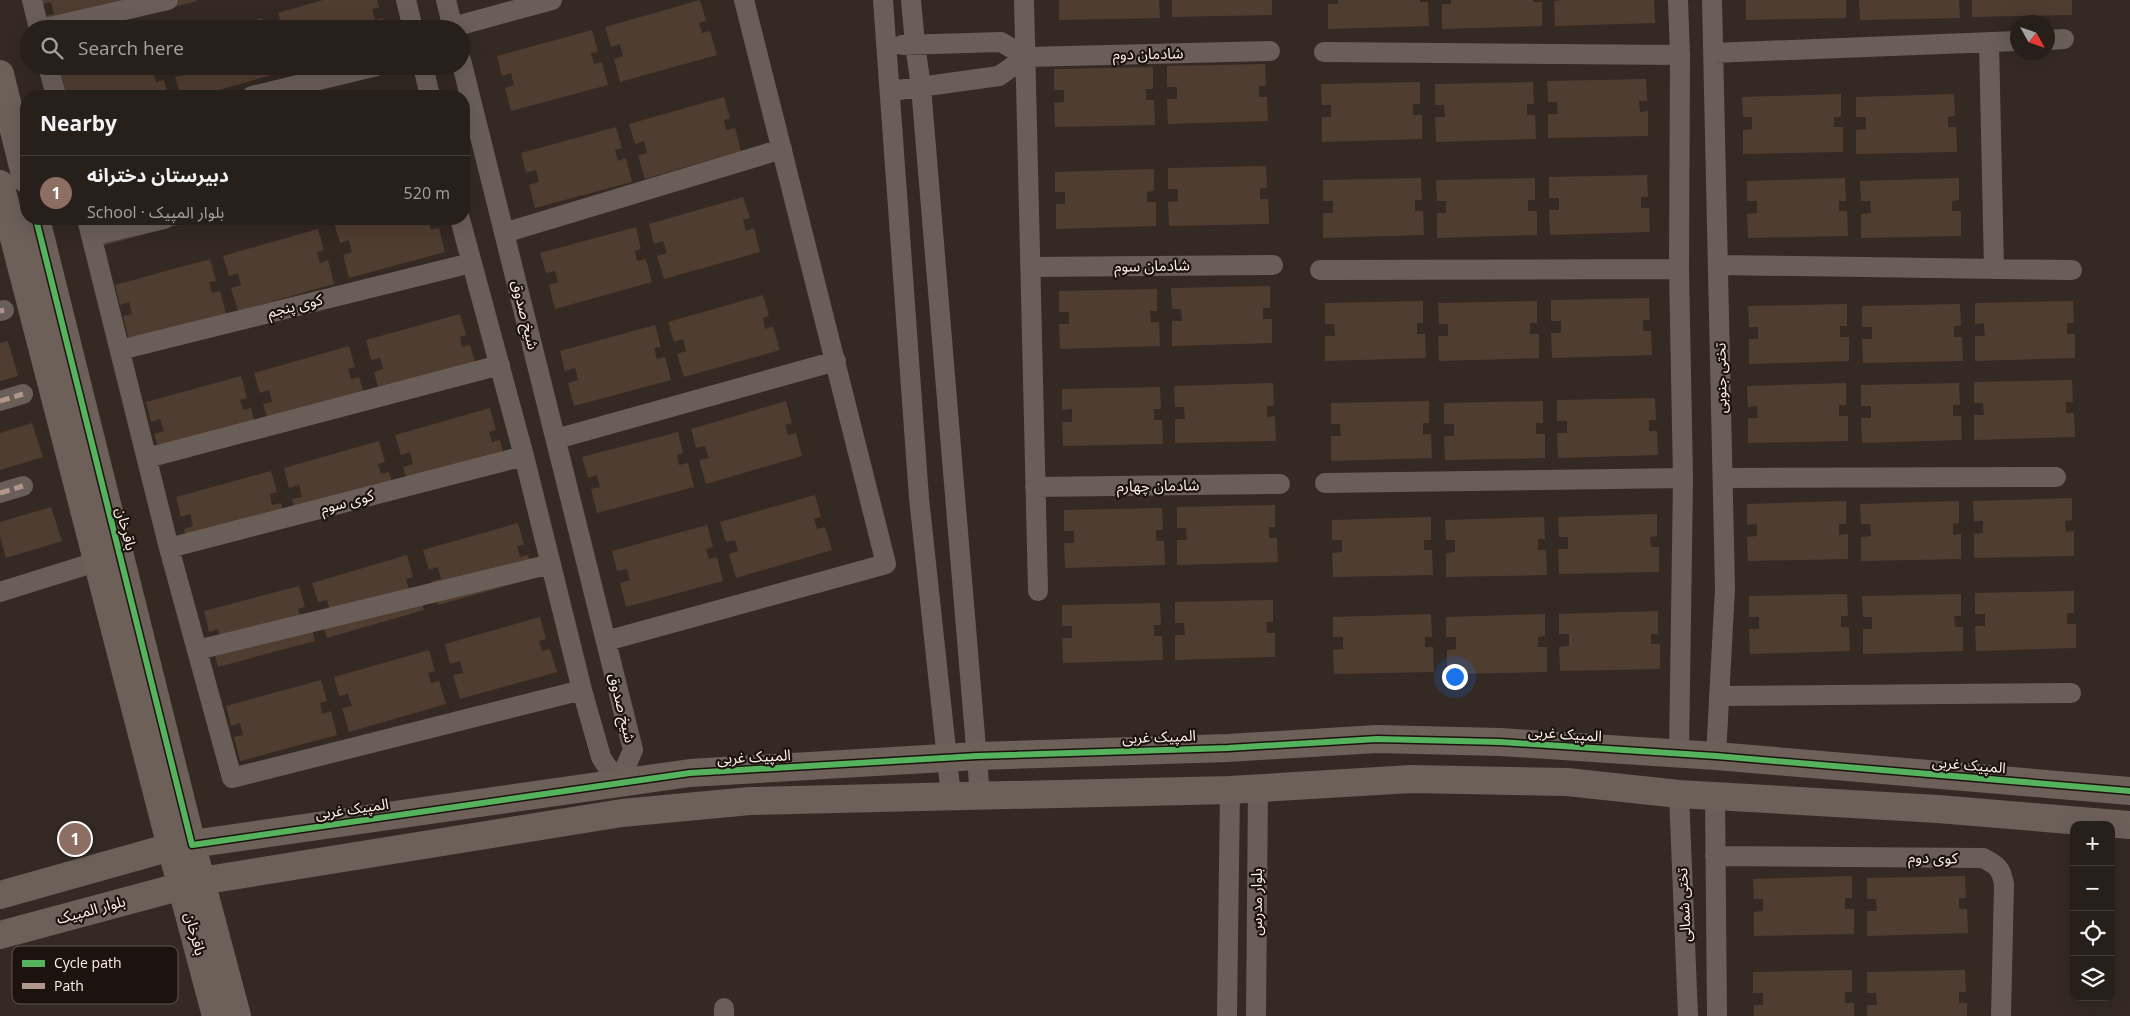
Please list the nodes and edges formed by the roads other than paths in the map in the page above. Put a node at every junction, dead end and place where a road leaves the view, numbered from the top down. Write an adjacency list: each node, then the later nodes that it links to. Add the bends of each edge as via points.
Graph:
1 (32, 0): 12 (street)
2 (168, 0): 13 (street)
3 (406, 0): 14 (street)
4 (446, 0): 15 (street)
5 (552, 0): 16 (street)
6 (744, 0): 38 (street)
7 (883, 0): 20 (street)
8 (911, 0): 19 (street)
9 (1024, 0): 25 (street)
10 (1678, 0): 24 (street)
11 (1712, 0): 23 (street, تختی جنوبی)
12 (38, 20)
13 (80, 20)
14 (411, 20)
15 (451, 20)
16 (470, 23)
17 (2010, 41): 18 (street)
18 (1989, 42): 23 (street); 50 (street)
19 (915, 44): 20 (street); 25 (street, via 1001,42); 31 (street)
20 (888, 45): 36 (street)
21 (1270, 51): 25 (street, شادمان دوم)
22 (1324, 52): 24 (street)
23 (1713, 53): 48 (street, تختی جنوبی)
24 (1680, 55): 51 (street)
25 (1026, 57): 31 (street, via 1000,76); 49 (street)
26 (0, 74): 39 (street)
27 (50, 75): 32 (street)
28 (340, 75): 33 (street)
29 (425, 75): 34 (street)
30 (465, 75): 35 (street, شیخ صدوق)
31 (921, 87): 36 (street); 83 (street)
32 (54, 90)
33 (277, 90)
34 (429, 90)
35 (468, 90)
36 (891, 91): 85 (street, via 919,498)
37 (470, 96): 45 (street, شیخ صدوق)
38 (782, 149): 45 (street); 55 (street)
39 (20, 155)
40 (0, 184): 71 (street, باقرخان)
41 (37, 225): 96 (street, باقرخان)
42 (114, 225): 44 (street)
43 (462, 225): 46 (street)
44 (89, 228): 54 (street)
45 (504, 233): 59 (street, شیخ صدوق)
46 (471, 262): 54 (street, کوی پنجم); 56 (street)
47 (1273, 265): 49 (street, شادمان سوم)
48 (1718, 265): 50 (street); 64 (street, تختی جنوبی)
49 (1030, 267): 68 (street)
50 (1994, 268): 53 (street)
51 (1679, 269): 52 (street); 63 (street)
52 (1320, 270)
53 (2072, 270)
54 (120, 350): 61 (street)
55 (836, 361): 59 (street); 75 (street, via 886,564)
56 (500, 365): 60 (street); 61 (street)
57 (22, 394): 58 (street)
58 (0, 401)
59 (556, 439): 75 (street, شیخ صدوق)
60 (524, 456): 70 (street, کوی سوم); 72 (street)
61 (147, 458): 70 (street)
62 (2056, 477): 64 (street)
63 (1683, 478): 65 (street); 82 (street)
64 (1723, 478): 79 (street, تختی جنوبی, via 1725,604)
65 (1325, 483)
66 (1280, 484): 68 (street, شادمان چهارم)
67 (23, 486): 69 (street)
68 (1035, 487): 73 (street)
69 (0, 493)
70 (169, 548): 76 (street)
71 (98, 561): 74 (street); 96 (street, باقرخان)
72 (551, 564): 76 (street); 77 (street)
73 (1038, 591)
74 (0, 592)
75 (606, 641): 86 (street, شیخ صدوق, via 633,750)
76 (198, 650): 77 (street, via 232,778)
77 (582, 690): 86 (street, via 601,756)
78 (2070, 693): 79 (street)
79 (1720, 696): 84 (street, تختی جنوبی)
80 (1257, 746): 81 (street, المپیک غربی); 82 (street, المپیک غربی, via 1377,739 1500,742); 87 (street)
81 (1228, 748): 83 (street, المپیک غربی); 88 (street)
82 (1679, 754): 84 (street, المپیک غربی); 90 (street)
83 (977, 756): 85 (street, المپیک غربی); 92 (street)
84 (1716, 756): 89 (street, المپیک غربی); 93 (street)
85 (947, 758): 86 (street, المپیک غربی, via 690,773); 91 (street)
86 (618, 784): 94 (street); 96 (street, المپیک غربی)
87 (1258, 788): 88 (street); 90 (street, via 1421,779 1566,782); 104 (street, بلوار مدرس)
88 (1230, 790): 92 (street); 103 (street, بلوار مدرس)
89 (2130, 791)
90 (1679, 794): 93 (street); 105 (street, تختی شمالی)
91 (951, 796): 92 (street); 94 (street, via 750,800)
92 (980, 796)
93 (1715, 796): 95 (street, via 1938,809); 97 (street, تختی شمالی)
94 (622, 812): 98 (street)
95 (2130, 825)
96 (181, 846): 98 (street, باقرخان); 99 (street)
97 (1715, 856): 106 (street, تختی شمالی); 107 (street, کوی دوم, via 1983,858 1993,863 2002,871 2004,884)
98 (191, 883): 100 (street, بلوار المپیک); 101 (street, باقرخان); 102 (street, باقرخان)
99 (0, 895)
100 (0, 935)
101 (216, 1016)
102 (237, 1016)
103 (1227, 1016)
104 (1256, 1016)
105 (1688, 1016)
106 (1717, 1016)
107 (2001, 1016)

